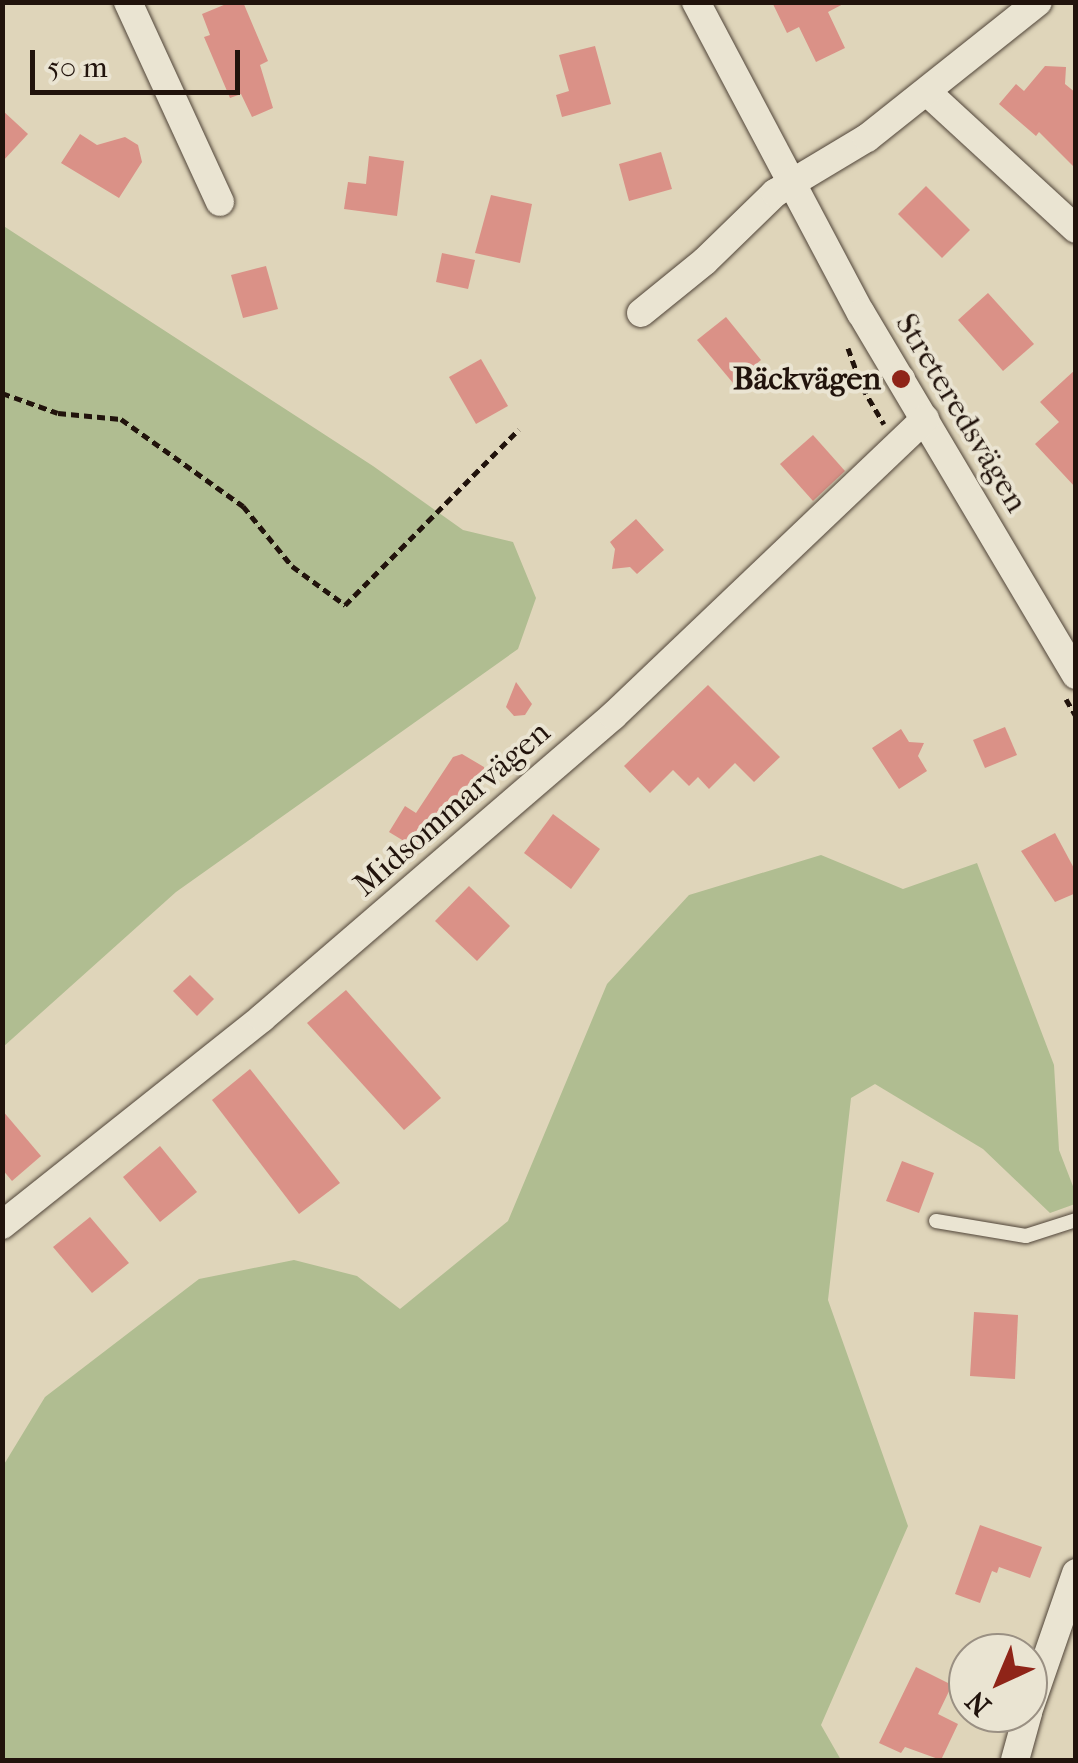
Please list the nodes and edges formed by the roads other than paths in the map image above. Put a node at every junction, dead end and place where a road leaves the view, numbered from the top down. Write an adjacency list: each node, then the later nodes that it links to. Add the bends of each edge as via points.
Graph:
1 (128, 2): 6 (street)
2 (696, 2): 5 (street, Streteredsvägen)
3 (1038, 2): 4 (street)
4 (926, 92): 5 (street); 7 (street)
5 (795, 182): 8 (street); 9 (street, Streteredsvägen)
6 (220, 202)
7 (1076, 229)
8 (641, 313)
9 (924, 419): 10 (street, Streteredsvägen); 13 (street, Midsommarvägen, via 614,716 262,1018)
10 (1076, 675)
11 (1076, 1220): 12 (lane, via 1026,1236)
12 (936, 1221)
13 (2, 1225)
14 (1076, 1573): 15 (street)
15 (1048, 1654)
16 (1022, 1733): 17 (street)
17 (1015, 1760)

